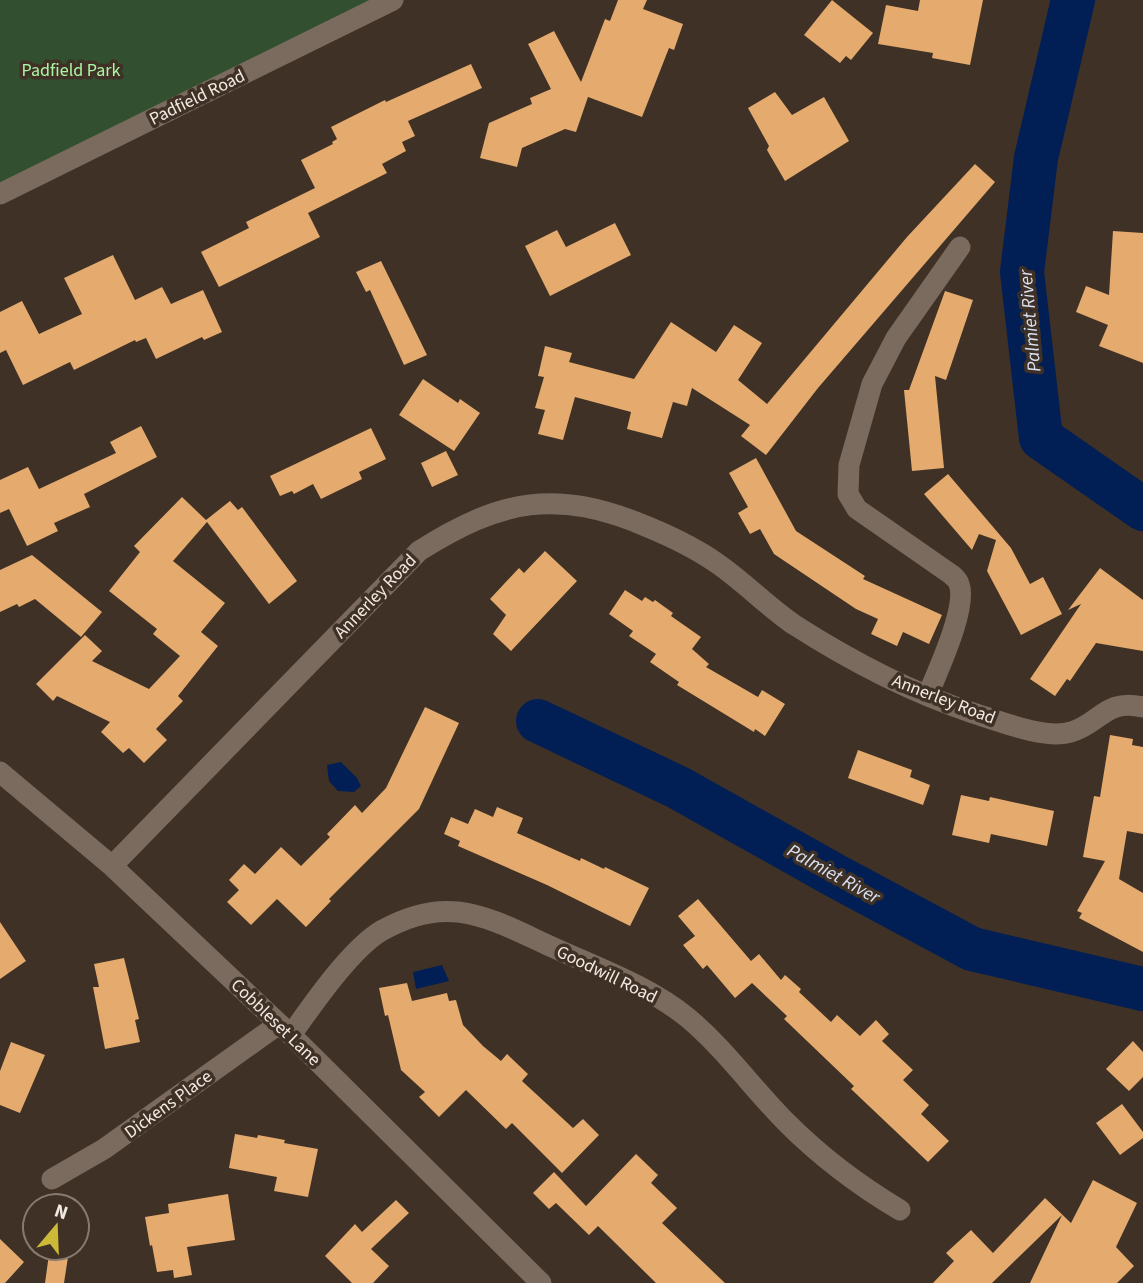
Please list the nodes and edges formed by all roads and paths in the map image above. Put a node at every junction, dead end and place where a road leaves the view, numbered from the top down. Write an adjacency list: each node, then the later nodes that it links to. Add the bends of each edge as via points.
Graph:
1 (393, 0): 2 (street, Padfield Road)
2 (0, 194)
3 (960, 247): 4 (street, via 876,374 849,465 848,494 857,509 959,584 952,637)
4 (928, 695): 5 (street, Annerley Road, via 1042,733 1070,733 1104,711); 7 (street, Annerley Road, via 876,672 791,622 717,563 667,535 576,503 527,505 469,522 419,551)
5 (1143, 707)
6 (0, 772): 7 (street, Cobbleset Lane)
7 (112, 866): 8 (street, Cobbleset Lane)
8 (285, 1029): 9 (street, Dickens Place); 10 (street, Goodwill Road, via 379,932 426,914 483,916 661,999 715,1044 829,1163); 11 (street, Cobbleset Lane)
9 (52, 1179)
10 (900, 1210)
11 (541, 1283)

